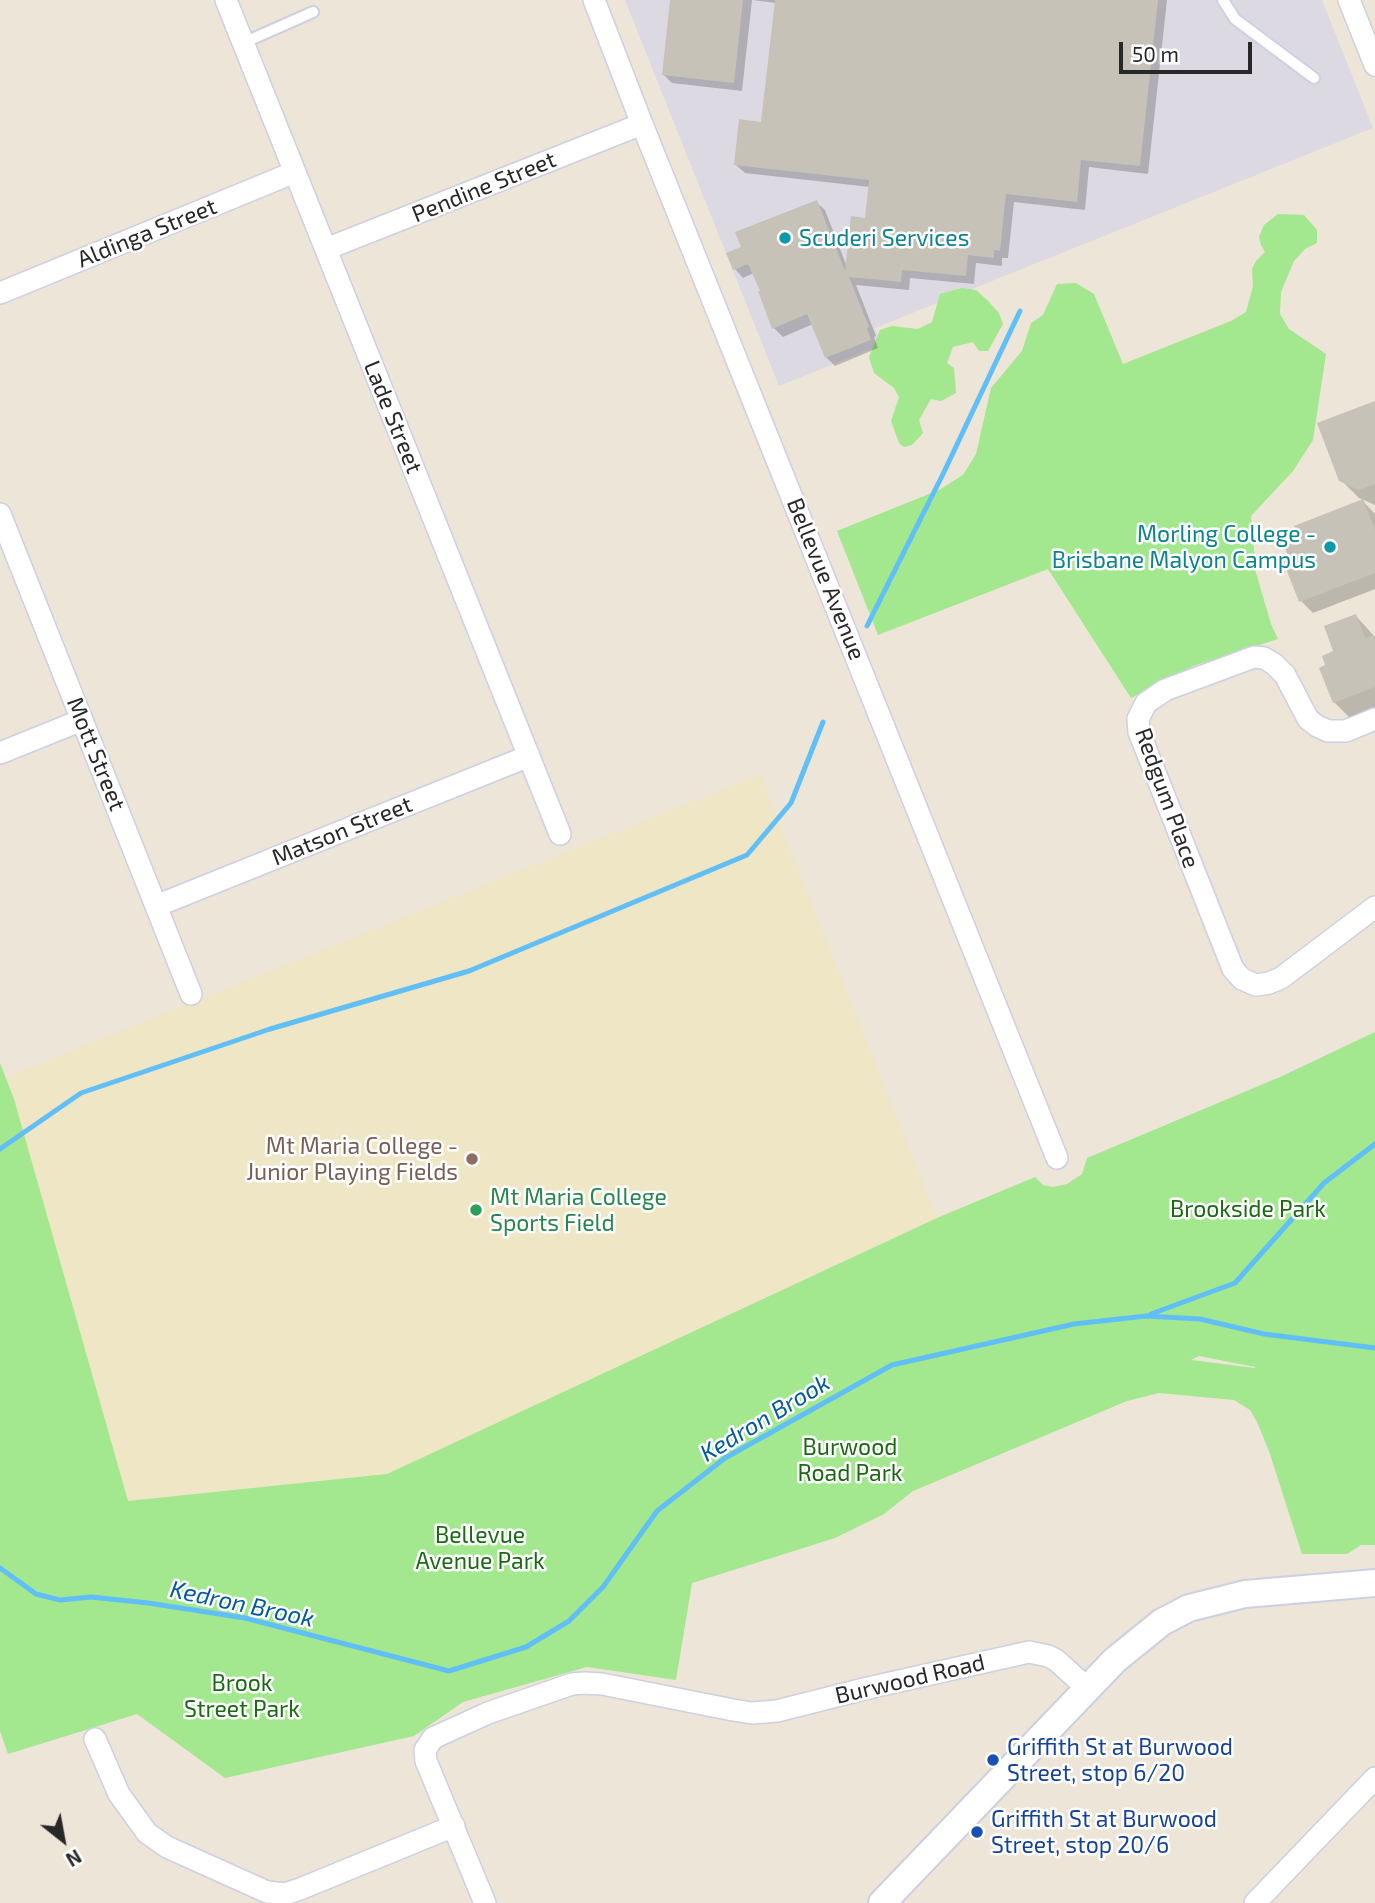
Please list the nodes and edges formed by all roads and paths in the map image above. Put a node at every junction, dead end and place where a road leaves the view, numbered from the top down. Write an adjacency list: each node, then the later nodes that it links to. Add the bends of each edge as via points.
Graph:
1 (226, 0): 6 (street, Lade Street)
2 (594, 0): 9 (street, Bellevue Avenue)
3 (1223, 0): 8 (lane, via 1235,19)
4 (1349, 0): 7 (street)
5 (313, 12): 6 (lane)
6 (243, 43): 10 (street, Lade Street)
7 (1374, 62)
8 (1314, 78)
9 (642, 124): 11 (street, Pendine Street); 22 (street, Bellevue Avenue)
10 (295, 172): 11 (street, Lade Street); 12 (street, Aldinga Street)
11 (326, 249): 17 (street, Lade Street)
12 (0, 293)
13 (0, 514): 15 (street, Mott Street)
14 (1375, 719): 20 (street, Redgum Place, via 1346,731 1317,726 1274,664 1254,657 1165,690 1140,712 1139,732 1233,969 1242,979 1256,985 1281,978)
15 (82, 720): 16 (street); 19 (street, Mott Street)
16 (0, 753)
17 (529, 756): 18 (street, Lade Street); 19 (street, Matson Street)
18 (560, 834)
19 (156, 906): 21 (street, Mott Street)
20 (1375, 907)
21 (191, 994)
22 (1057, 1158)
23 (1372, 1585): 24 (street, via 1245,1594 1189,1608 1131,1645)
24 (1087, 1688): 27 (street, Burwood Road, via 1056,1660 1029,1652 777,1711 733,1710 602,1684 572,1684 488,1713 428,1743 426,1761); 29 (street)
25 (95, 1739): 27 (street, via 119,1794 147,1833 167,1847 267,1892 285,1894 300,1889)
26 (1375, 1777): 30 (street)
27 (454, 1826): 28 (street)
28 (485, 1903)
29 (882, 1903)
30 (1255, 1903)

